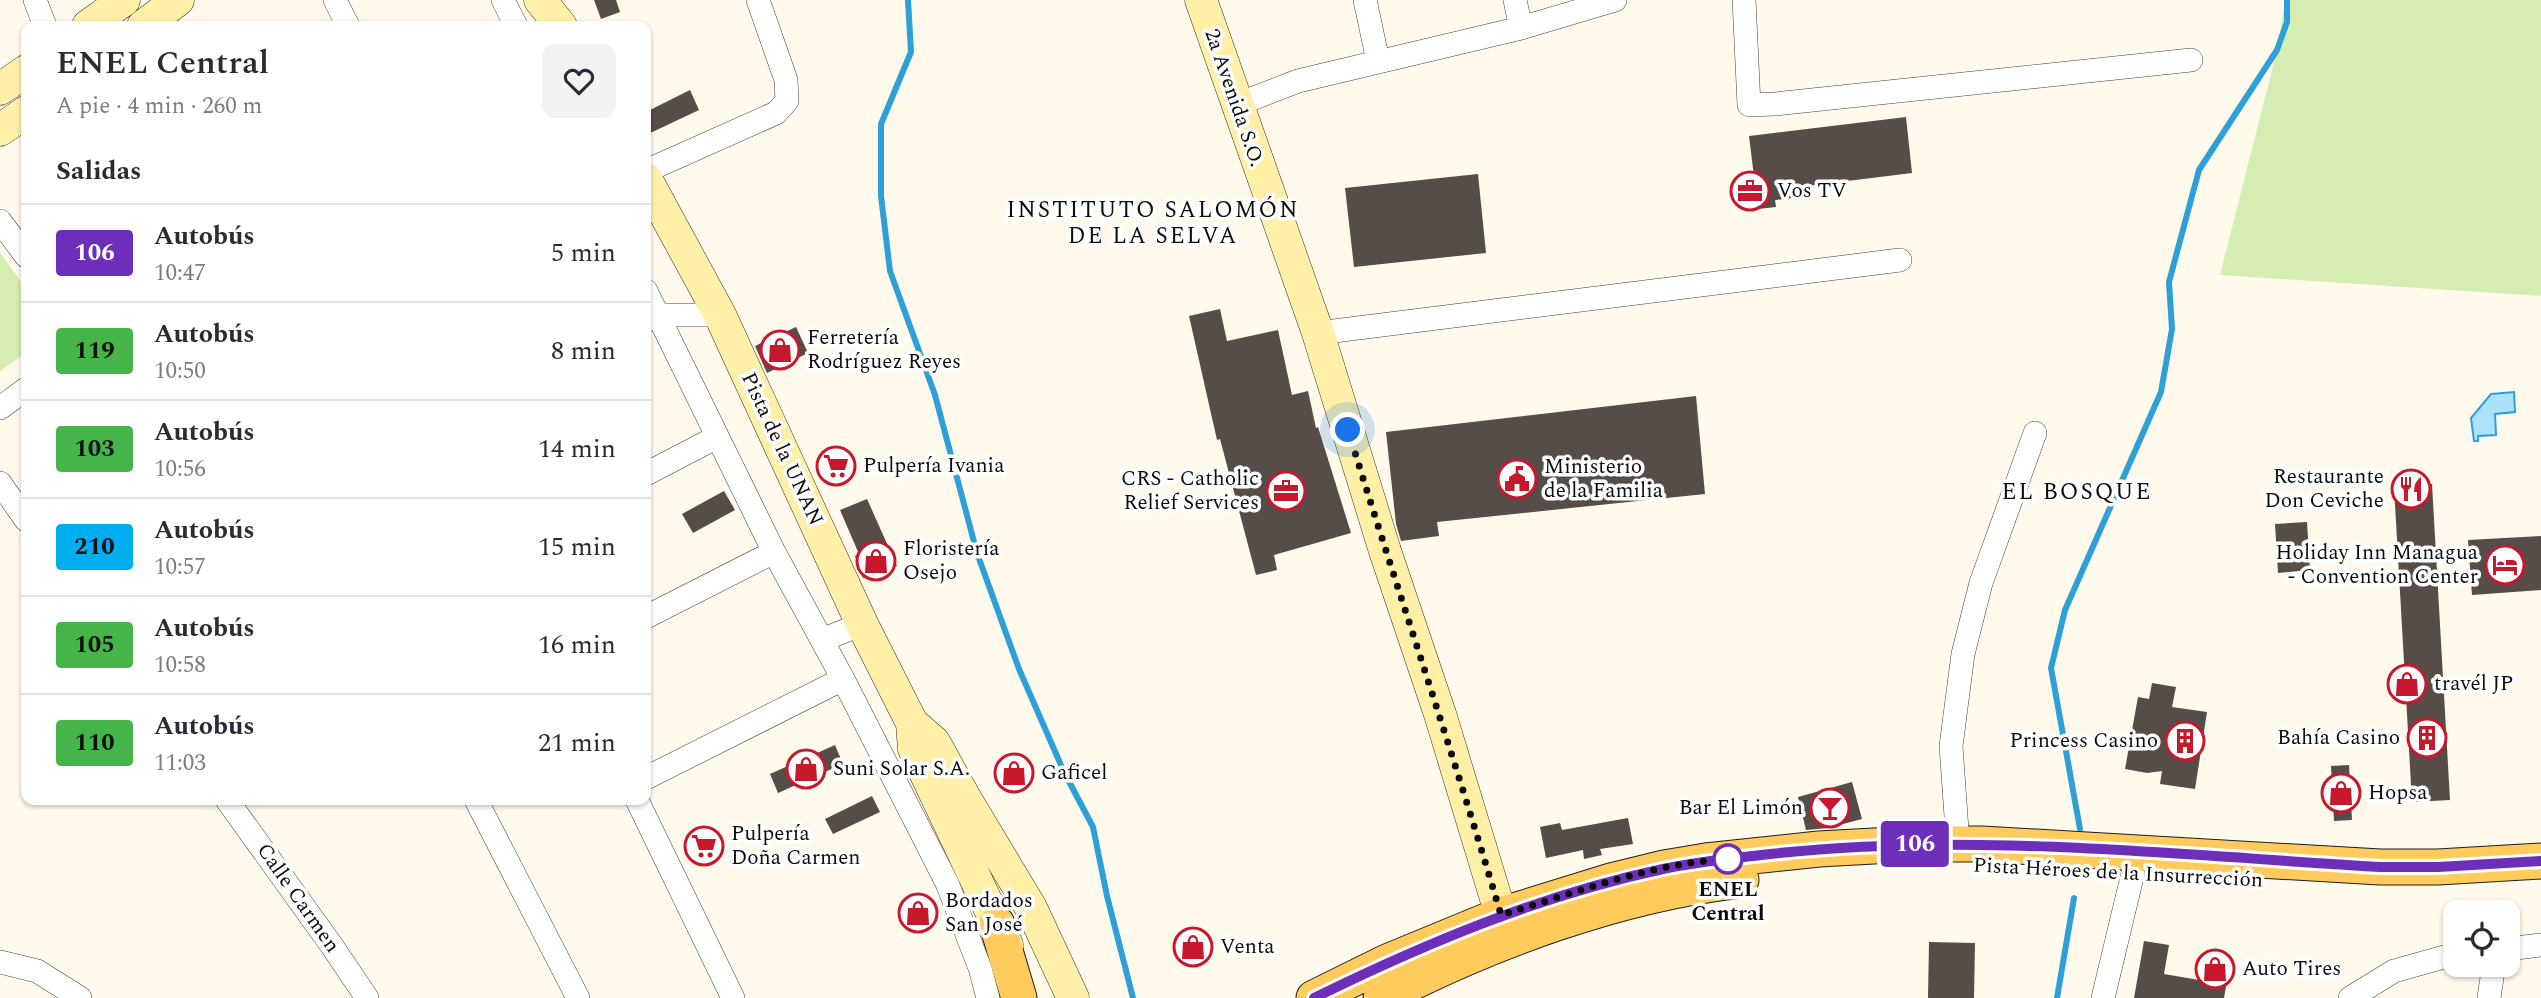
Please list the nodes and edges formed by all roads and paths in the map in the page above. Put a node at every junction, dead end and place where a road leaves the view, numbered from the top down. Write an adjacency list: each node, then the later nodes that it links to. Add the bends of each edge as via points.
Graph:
1 (34, 0): 14 (street)
2 (124, 0): 15 (main road)
3 (178, 0): 16 (main road)
4 (335, 0): 17 (street)
5 (503, 0): 18 (street)
6 (540, 0): 19 (main road)
7 (561, 0): 20 (main road)
8 (758, 0): 29 (street, via 786,80 787,101 776,113)
9 (1200, 0): 26 (main road, 2a Avenida S.O.)
10 (1365, 0): 23 (street)
11 (1515, 0): 21 (street)
12 (1615, 0): 21 (street)
13 (1744, 0): 22 (street, via 1749,105)
14 (43, 21)
15 (95, 21)
16 (150, 21)
17 (346, 21)
18 (514, 21)
19 (557, 21)
20 (570, 21)
21 (1521, 28): 23 (street)
22 (2191, 60)
23 (1378, 61): 26 (street, via 1298,82)
24 (21, 74): 25 (main road)
25 (0, 89)
26 (1236, 105): 36 (main road, 2a Avenida S.O.)
27 (21, 115): 28 (main road)
28 (0, 130)
29 (651, 168)
30 (651, 187): 34 (main road, Pista de la UNAN)
31 (0, 221): 32 (street)
32 (21, 249)
33 (1900, 260): 36 (street)
34 (720, 315): 35 (street); 46 (main road, Pista de la UNAN)
35 (652, 318): 40 (street)
36 (1318, 333): 58 (main road, 2a Avenida S.O.)
37 (21, 393): 38 (street)
38 (0, 408)
39 (2035, 433): 54 (street, via 1981,583 1963,654 1951,746)
40 (717, 437): 41 (street); 44 (street)
41 (651, 471)
42 (0, 483): 43 (street)
43 (21, 513)
44 (774, 552): 45 (street); 47 (street)
45 (651, 614)
46 (862, 624): 47 (street); 49 (main road, Pista de la UNAN)
47 (821, 640): 48 (street)
48 (843, 679): 50 (street); 69 (street, via 947,883)
49 (912, 723): 59 (main road, Pista de la UNAN, via 914,749); 72 (main road, Pista de la UNAN, via 934,742 1031,908)
50 (651, 775)
51 (231, 805): 66 (street, Calle Carmen)
52 (478, 805): 67 (street)
53 (640, 805): 68 (street)
54 (1958, 844): 55 (main road, Pista Héroes de la Insurrección, via 2380,867); 58 (main road, Pista Héroes de la Insurrección, via 1819,849 1706,861 1611,881)
55 (2541, 861)
56 (2133, 873): 57 (main road, Pista Héroes de la Insurrección, via 2451,887); 74 (main road, Pista Héroes de la Insurrección, via 1899,866 1729,881 1605,908 1512,940); 75 (street)
57 (2541, 881)
58 (1501, 915): 73 (main road, Pista Héroes de la Insurrección)
59 (998, 923): 70 (main road); 71 (main road, Pista de la UNAN)
60 (2541, 945): 61 (street)
61 (2520, 948)
62 (2443, 957): 76 (street, via 2394,971)
63 (0, 962): 65 (street, via 37,971)
64 (2492, 977): 77 (street)
65 (80, 998)
66 (367, 998)
67 (578, 998)
68 (733, 998)
69 (988, 998)
70 (1019, 998)
71 (1031, 998)
72 (1073, 998)
73 (1314, 998)
74 (1381, 998)
75 (2103, 998)
76 (2350, 998)
77 (2489, 998)

